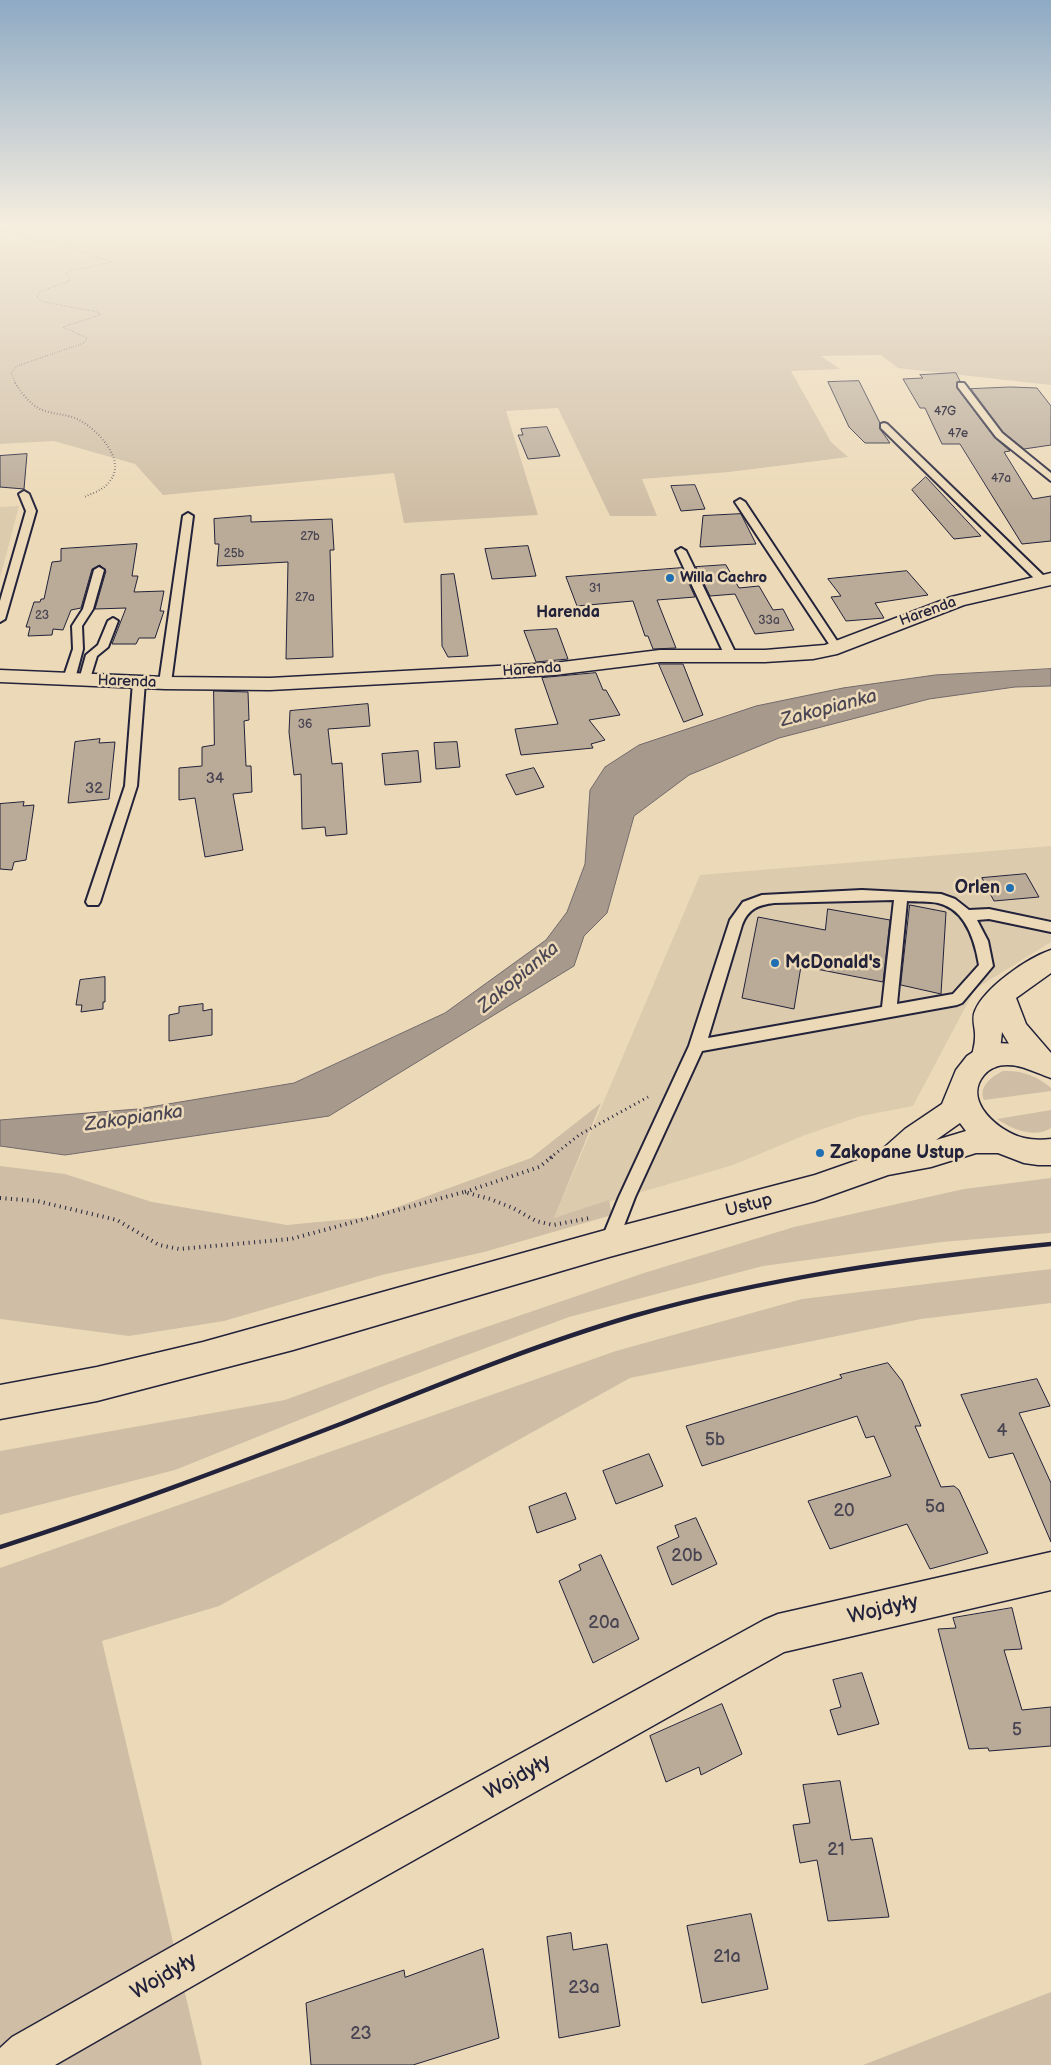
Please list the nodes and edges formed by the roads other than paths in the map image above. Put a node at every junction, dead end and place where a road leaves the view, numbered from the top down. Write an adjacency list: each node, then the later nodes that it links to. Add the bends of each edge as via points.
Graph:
1 (961, 385): 3 (lane, via 999,435)
2 (884, 426): 9 (lane)
3 (1051, 478)
4 (24, 494): 10 (lane, via 31,511)
5 (740, 502): 12 (lane)
6 (188, 516): 17 (lane)
7 (681, 551): 13 (lane)
8 (99, 570): 15 (lane, via 88,609 76,626)
9 (1046, 579): 12 (street, Harenda, via 958,601)
10 (0, 618)
11 (113, 621): 15 (lane, via 103,647 92,655)
12 (836, 647): 13 (street, Harenda, via 813,653)
13 (731, 656): 17 (street, Harenda, via 670,656 537,670 270,684)
14 (0, 676): 15 (street, Harenda)
15 (77, 680): 16 (street, Harenda)
16 (139, 682): 17 (street, Harenda); 19 (lane, via 132,786)
17 (165, 683)
18 (907, 896): 20 (lane, via 943,899); 24 (lane); 25 (lane, via 768,899 747,906 736,922)
19 (92, 902)
20 (967, 915): 21 (lane, via 990,914); 24 (lane, via 982,942 986,966 957,999)
21 (1051, 927)
22 (1051, 960): 23 (street)
23 (1002, 994): 26 (street, via 987,1013 989,1038); 27 (street, via 1006,1014 1014,1029)
24 (889, 1012): 25 (lane)
25 (697, 1046): 32 (lane, via 627,1196)
26 (985, 1059): 27 (street, via 1013,1054); 28 (street, Ustup, via 978,1062 966,1077)
27 (1046, 1065)
28 (962, 1095): 29 (street, via 977,1122); 31 (street, Ustup, via 952,1113 915,1138)
29 (1000, 1141): 30 (street, via 1021,1150); 31 (street, Ustup, via 976,1140)
30 (1051, 1152)
31 (888, 1162): 32 (street, Ustup, via 815,1188)
32 (609, 1244): 33 (street, Ustup, via 203,1358 97,1384)
33 (0, 1402)
34 (1051, 1571): 35 (street, Wojdyły, via 778,1634 295,1902 29,2054)
35 (16, 2065)

